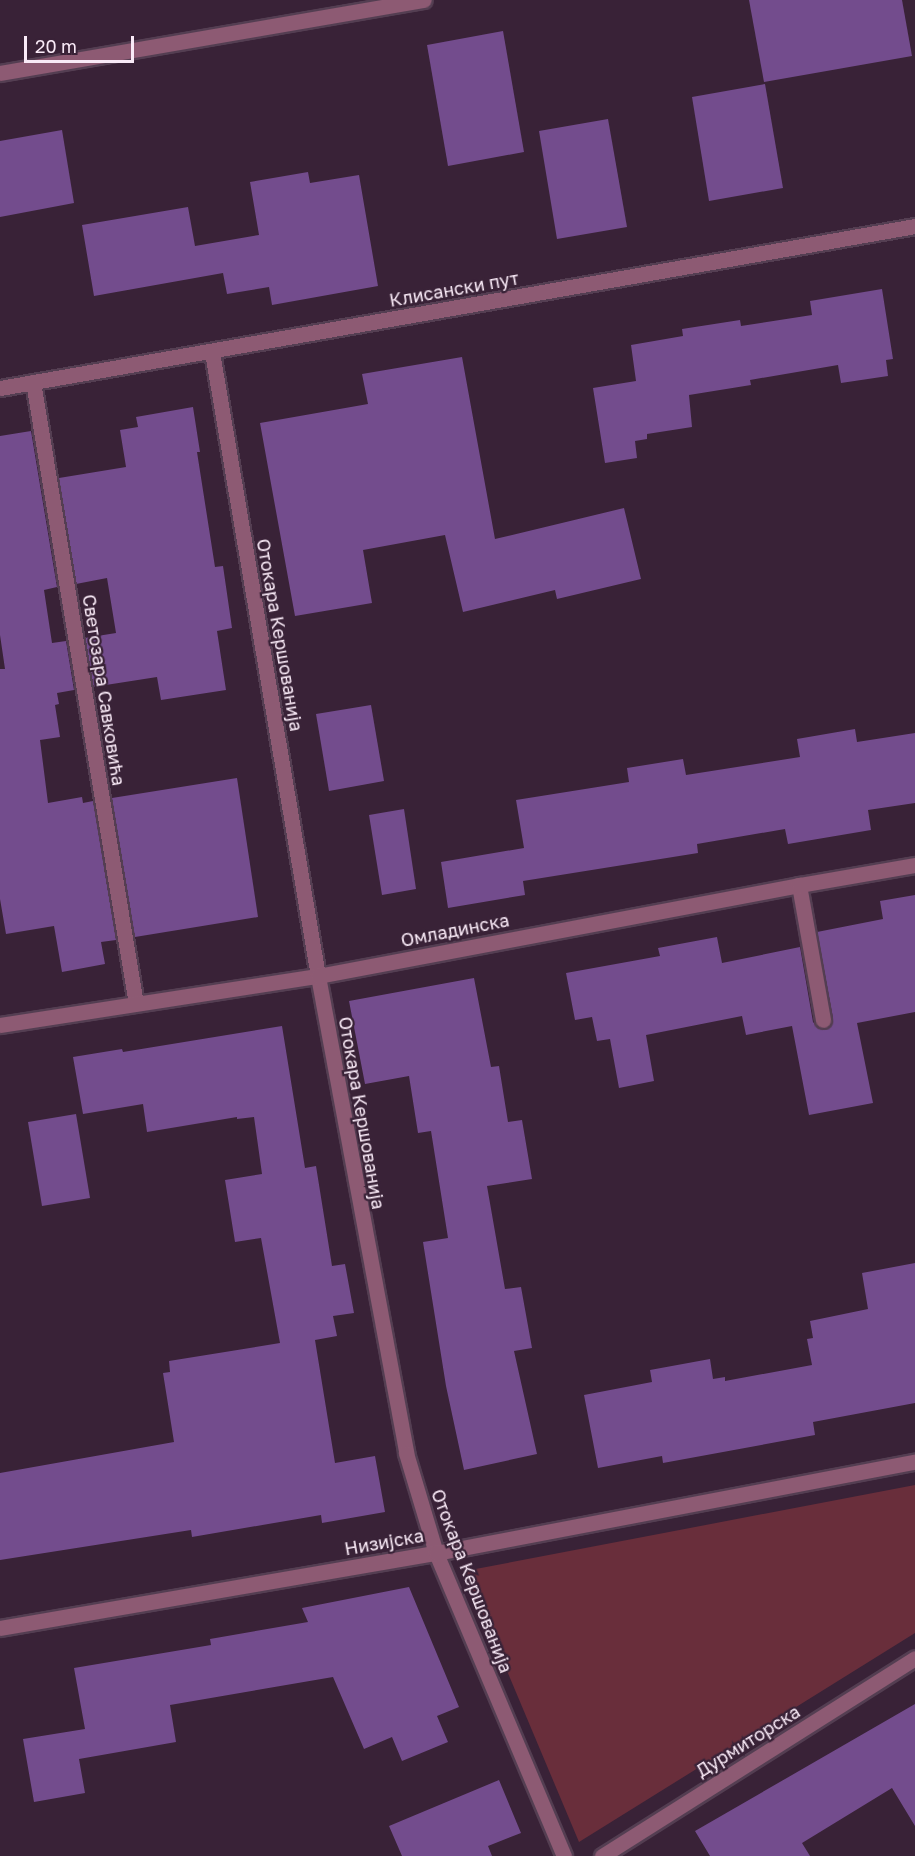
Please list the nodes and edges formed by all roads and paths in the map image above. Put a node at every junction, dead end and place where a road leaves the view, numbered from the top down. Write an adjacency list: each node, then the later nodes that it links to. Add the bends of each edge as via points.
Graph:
1 (424, 0): 2 (street)
2 (0, 73)
3 (915, 226): 4 (street, Клисански пут)
4 (212, 352): 5 (street, Клисански пут); 9 (street, Отокара Кершованија)
5 (33, 382): 6 (street, Клисански пут); 10 (street, Светозара Савковића)
6 (0, 388)
7 (915, 865): 8 (street, Омладинска)
8 (799, 885): 9 (street, Омладинска); 11 (street)
9 (318, 976): 10 (street, Омладинска); 14 (street, Отокара Кершованија, via 406,1454)
10 (136, 1004): 12 (street, Омладинска)
11 (823, 1020)
12 (0, 1025)
13 (915, 1462): 14 (street, Низијска)
14 (436, 1553): 15 (street, Низијска); 17 (street, Отокара Кершованија)
15 (0, 1628)
16 (915, 1658): 18 (street, Дурмиторска)
17 (564, 1856)
18 (602, 1856)

